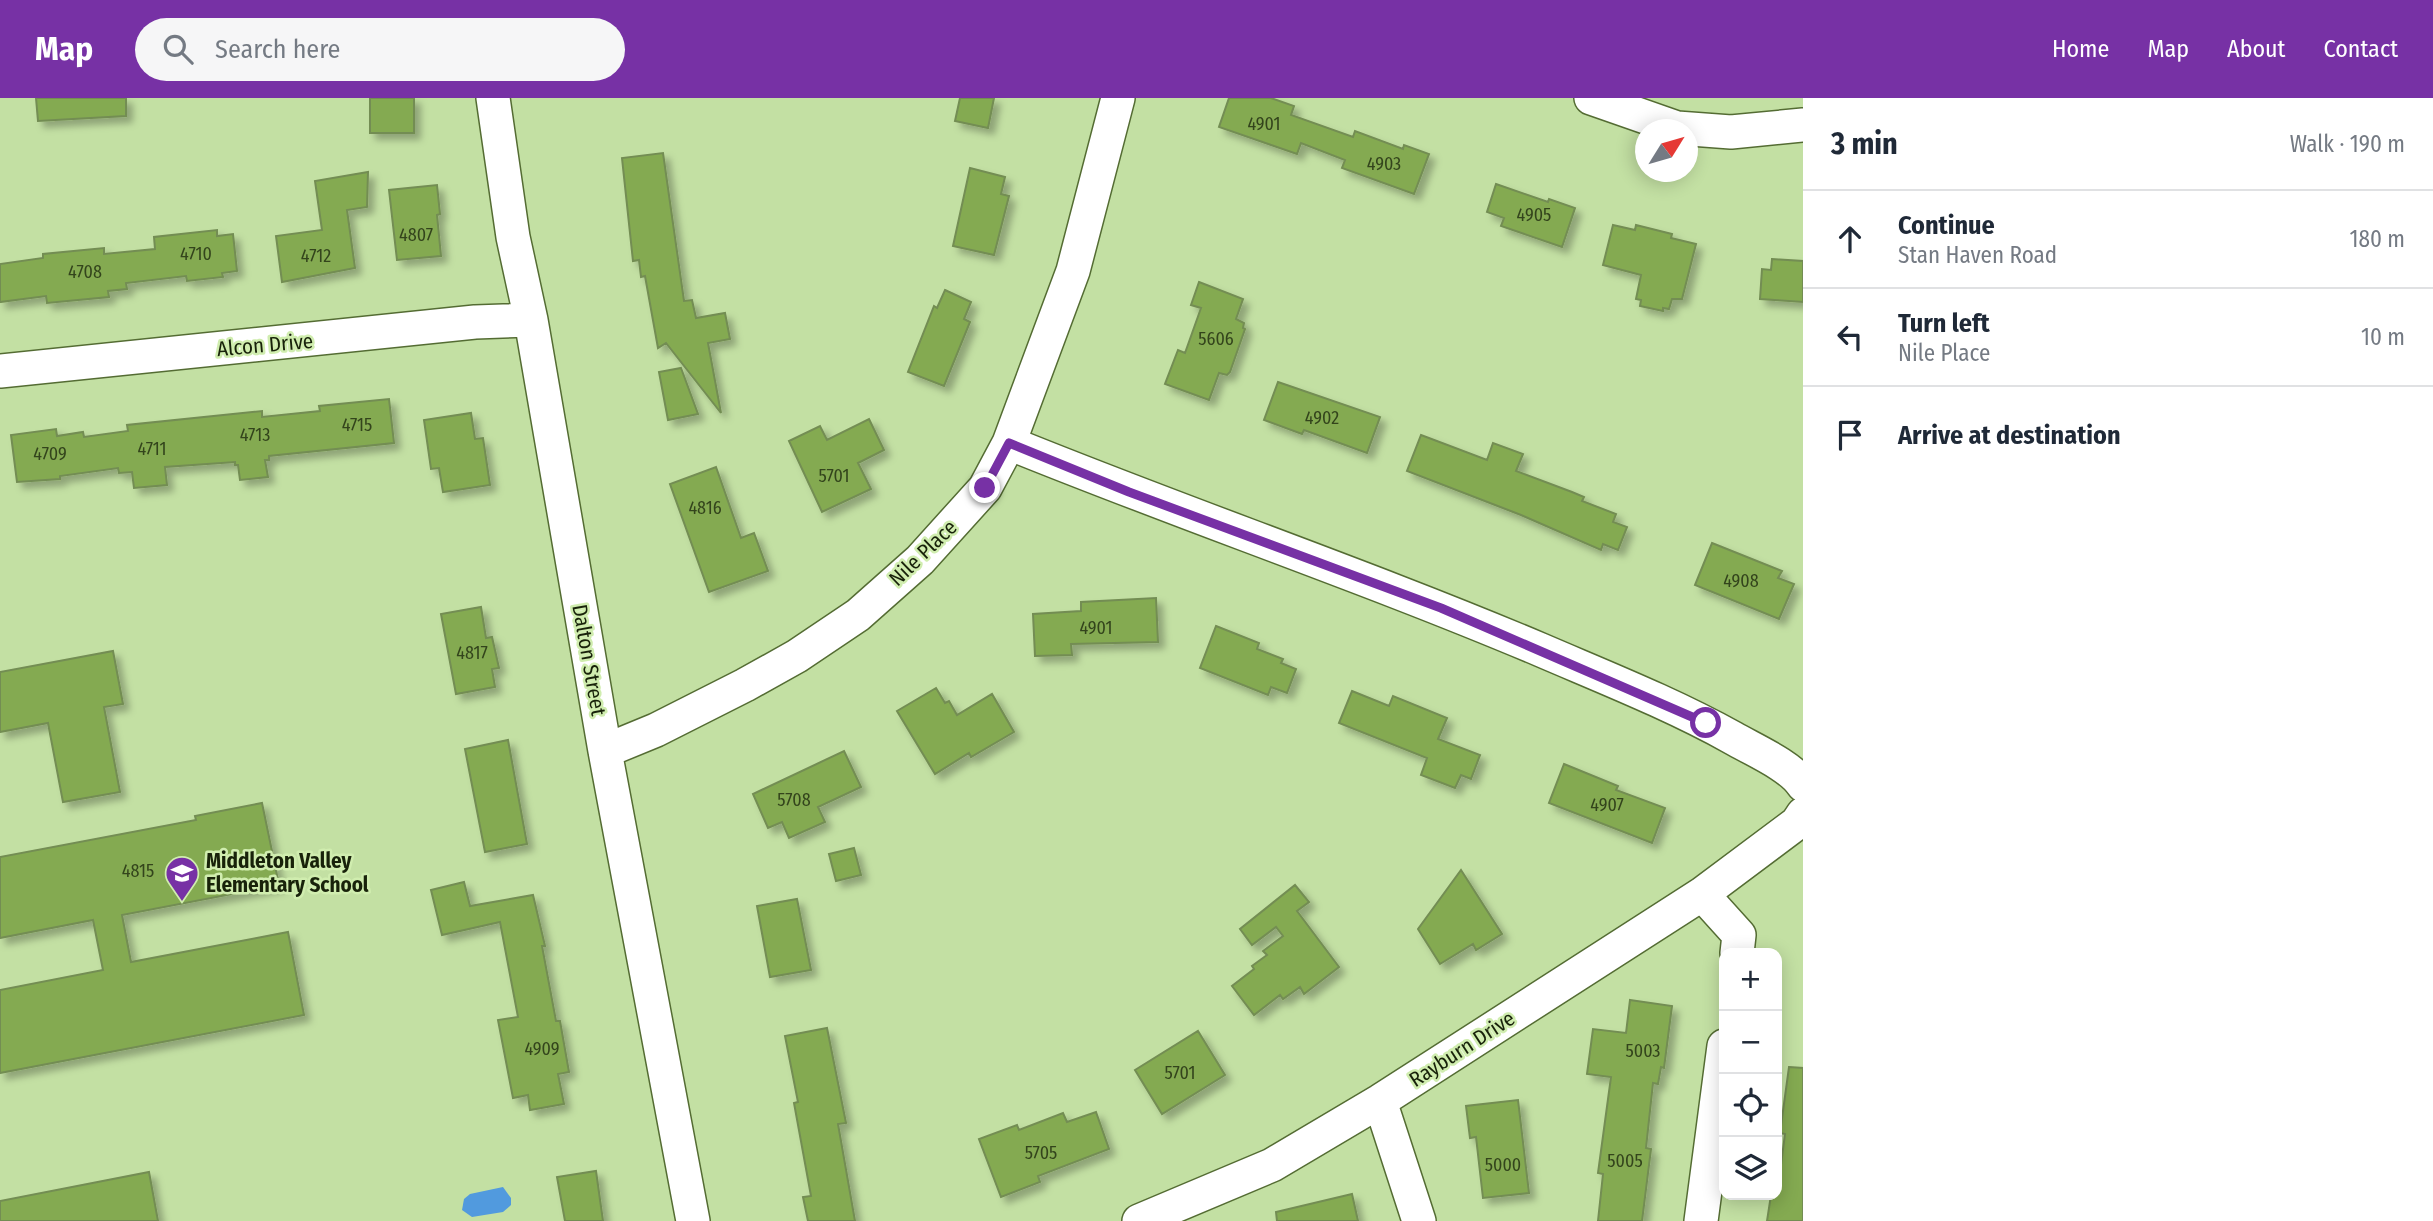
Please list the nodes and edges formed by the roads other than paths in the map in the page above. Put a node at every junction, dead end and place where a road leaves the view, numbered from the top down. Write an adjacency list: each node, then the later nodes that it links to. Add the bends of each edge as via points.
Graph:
1 (493, 98): 5 (street, Dalton Street, via 513,237)
2 (1118, 98): 7 (street, Nile Place, via 1073,271)
3 (1591, 98): 4 (street, via 1677,128 1731,132)
4 (1803, 125)
5 (531, 320): 6 (street, Alcon Drive); 8 (street, Dalton Street)
6 (0, 370)
7 (1009, 443): 8 (street, Nile Place, via 985,488 967,510 858,615 745,685); 9 (street, via 1441,608 1634,690 1706,723 1776,763)
8 (605, 751): 15 (street, Dalton Street)
9 (1803, 785)
10 (1803, 814): 11 (street, Rayburn Drive)
11 (1702, 894): 12 (street, via 1739,934); 14 (street, Rayburn Drive)
12 (1738, 948)
13 (1720, 1074): 18 (street)
14 (1380, 1101): 16 (street, Rayburn Drive, via 1272,1165); 17 (street)
15 (693, 1221)
16 (1139, 1221)
17 (1419, 1221)
18 (1701, 1221)

